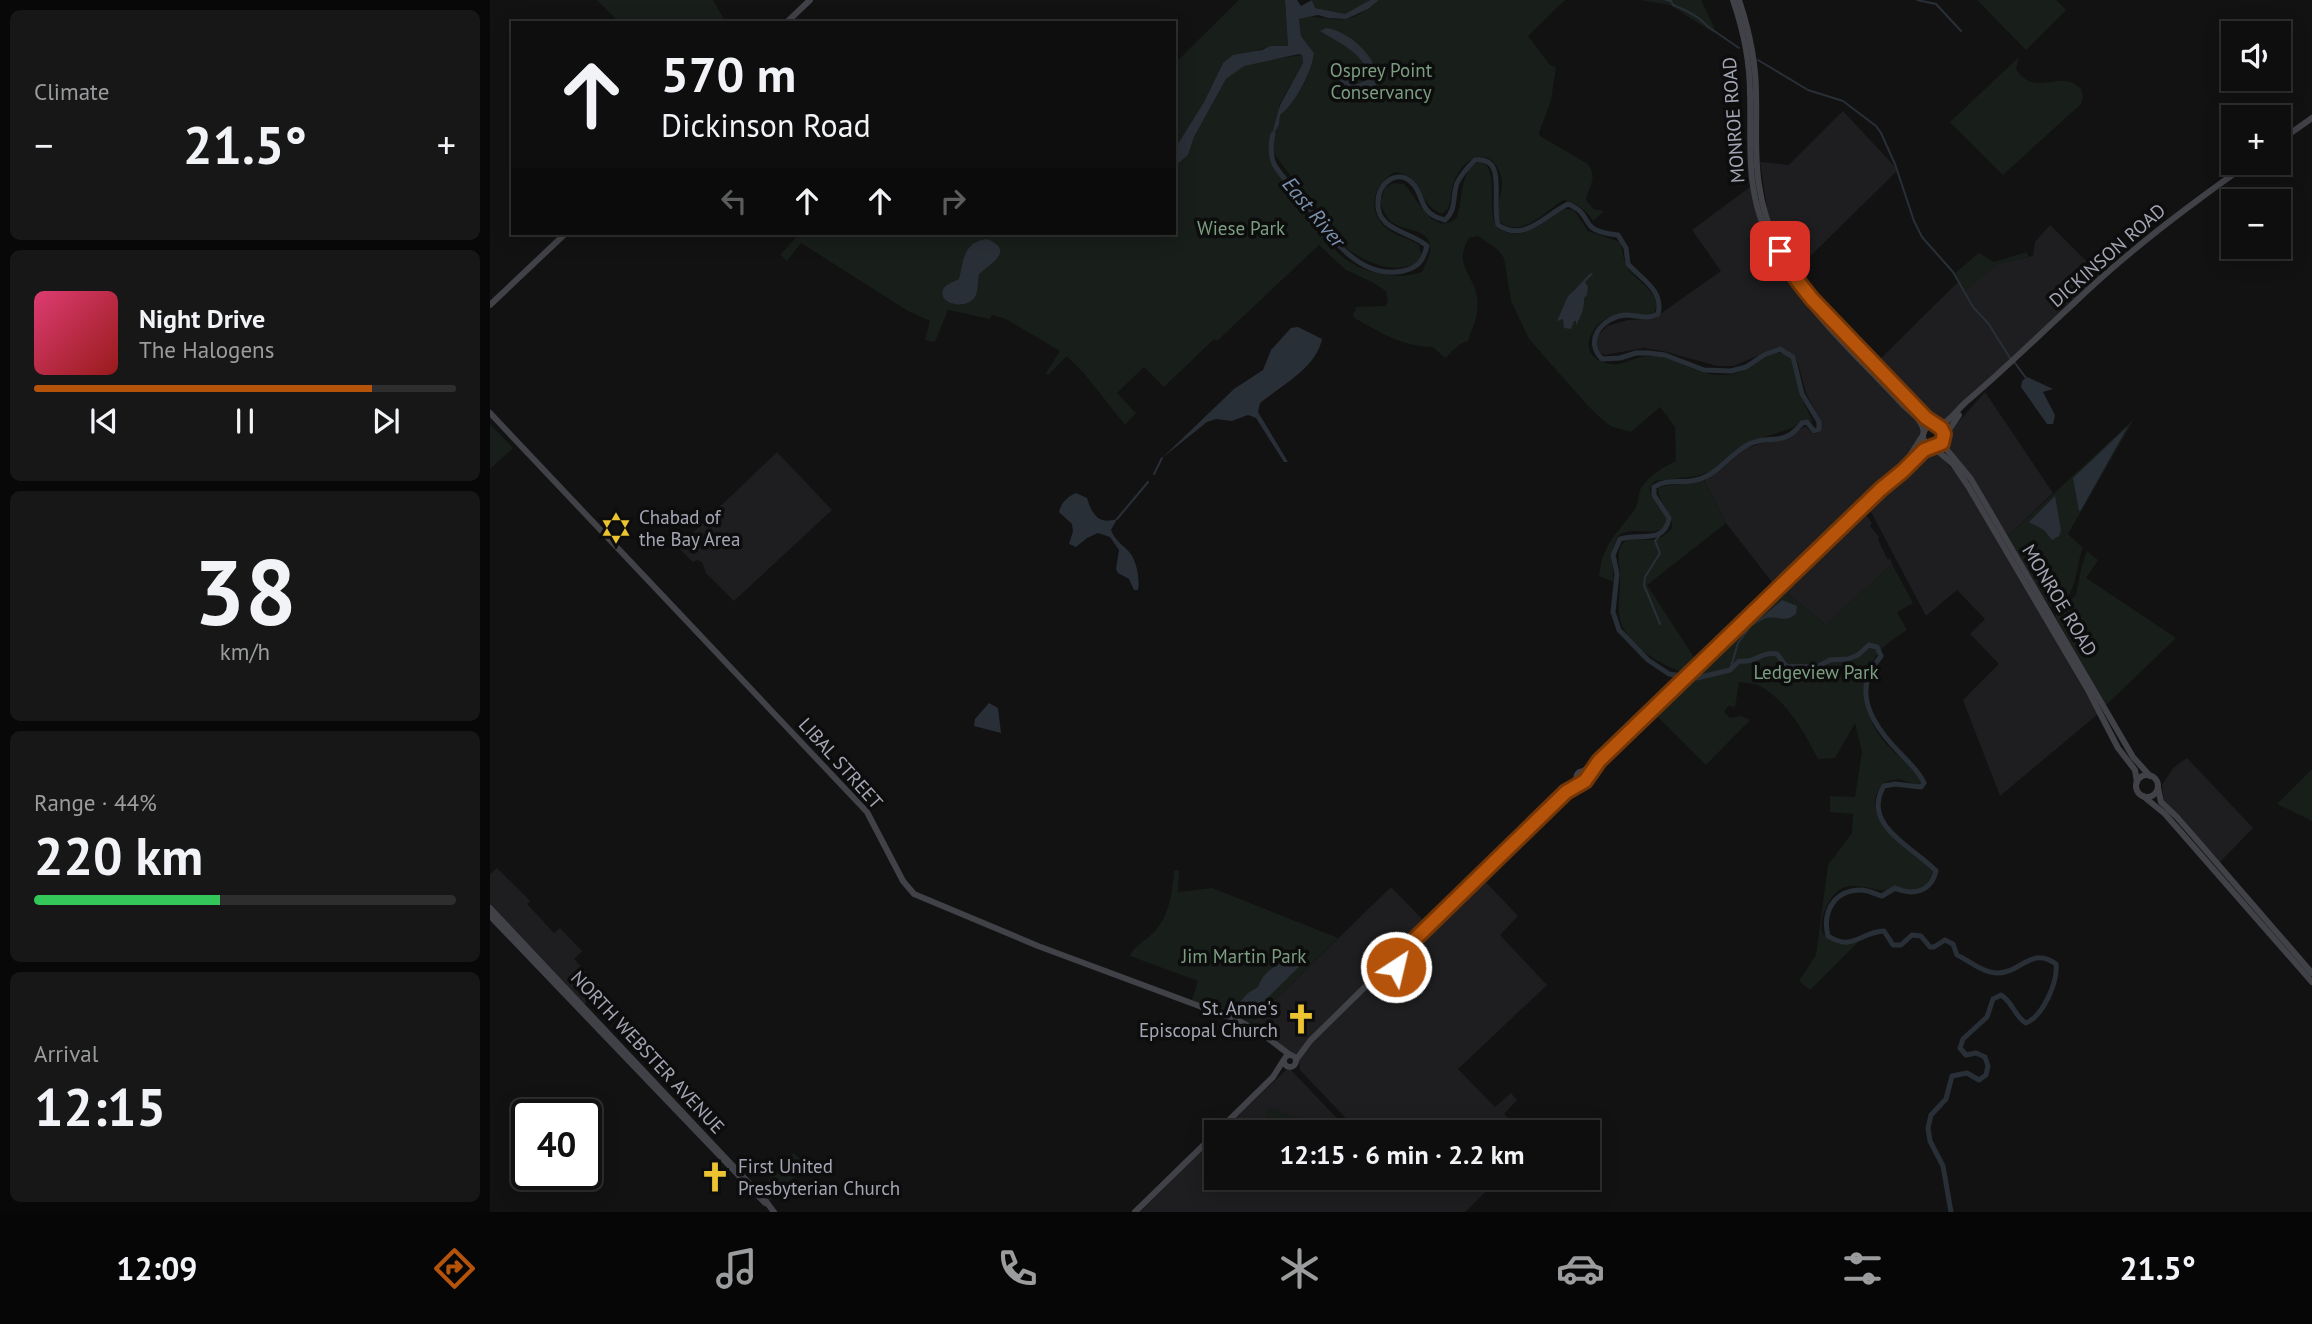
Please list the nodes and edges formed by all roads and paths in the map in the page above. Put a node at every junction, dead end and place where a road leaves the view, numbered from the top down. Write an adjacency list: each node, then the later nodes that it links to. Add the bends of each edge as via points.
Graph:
1 (810, 0): 4 (main road)
2 (1733, 0): 13 (main road, MONROE ROAD, via 1749,72 1753,188 1770,245 1806,302 1919,419)
3 (1739, 0): 12 (main road, MONROE ROAD, via 1755,72 1759,187 1775,242 1812,299)
4 (788, 21)
5 (2312, 118): 6 (main road)
6 (2291, 133)
7 (2233, 175): 10 (main road, DICKINSON ROAD, via 2124,256)
8 (564, 235): 9 (main road)
9 (490, 305)
10 (1993, 380): 12 (main road, DICKINSON ROAD, via 1948,422); 14 (main road, DICKINSON ROAD, via 1957,417)
11 (490, 413): 27 (main road, LIBAL STREET, via 867,812 915,894 1038,946 1237,1020 1260,1032)
12 (1937, 426): 13 (main road, via 1930,426); 14 (main road)
13 (1924, 434): 15 (main road); 16 (main road)
14 (1944, 438): 15 (main road, via 1940,445); 17 (main road, MONROE ROAD, via 1947,450 1971,479 2133,757)
15 (1931, 446): 16 (main road); 19 (main road, MONROE ROAD, via 1949,460 1968,486 2118,748 2135,770)
16 (1881, 489): 18 (main road)
17 (2150, 776): 19 (main road); 20 (main road)
18 (1585, 777): 21 (main road); 21 (main road, via 1579,781 1577,777)
19 (2137, 782): 22 (main road)
20 (2158, 788): 22 (main road, via 2154,795); 25 (main road, via 2161,802)
21 (1566, 792): 27 (main road)
22 (2143, 796): 26 (main road, via 2165,814)
23 (490, 908): 30 (main road, NORTH WEBSTER AVENUE, via 756,1190)
24 (490, 916): 30 (main road, NORTH WEBSTER AVENUE)
25 (2312, 973)
26 (2312, 982)
27 (1289, 1060): 28 (main road)
28 (1230, 1120)
29 (1204, 1146): 32 (main road)
30 (763, 1208): 31 (main road)
31 (774, 1212)
32 (1135, 1212)

